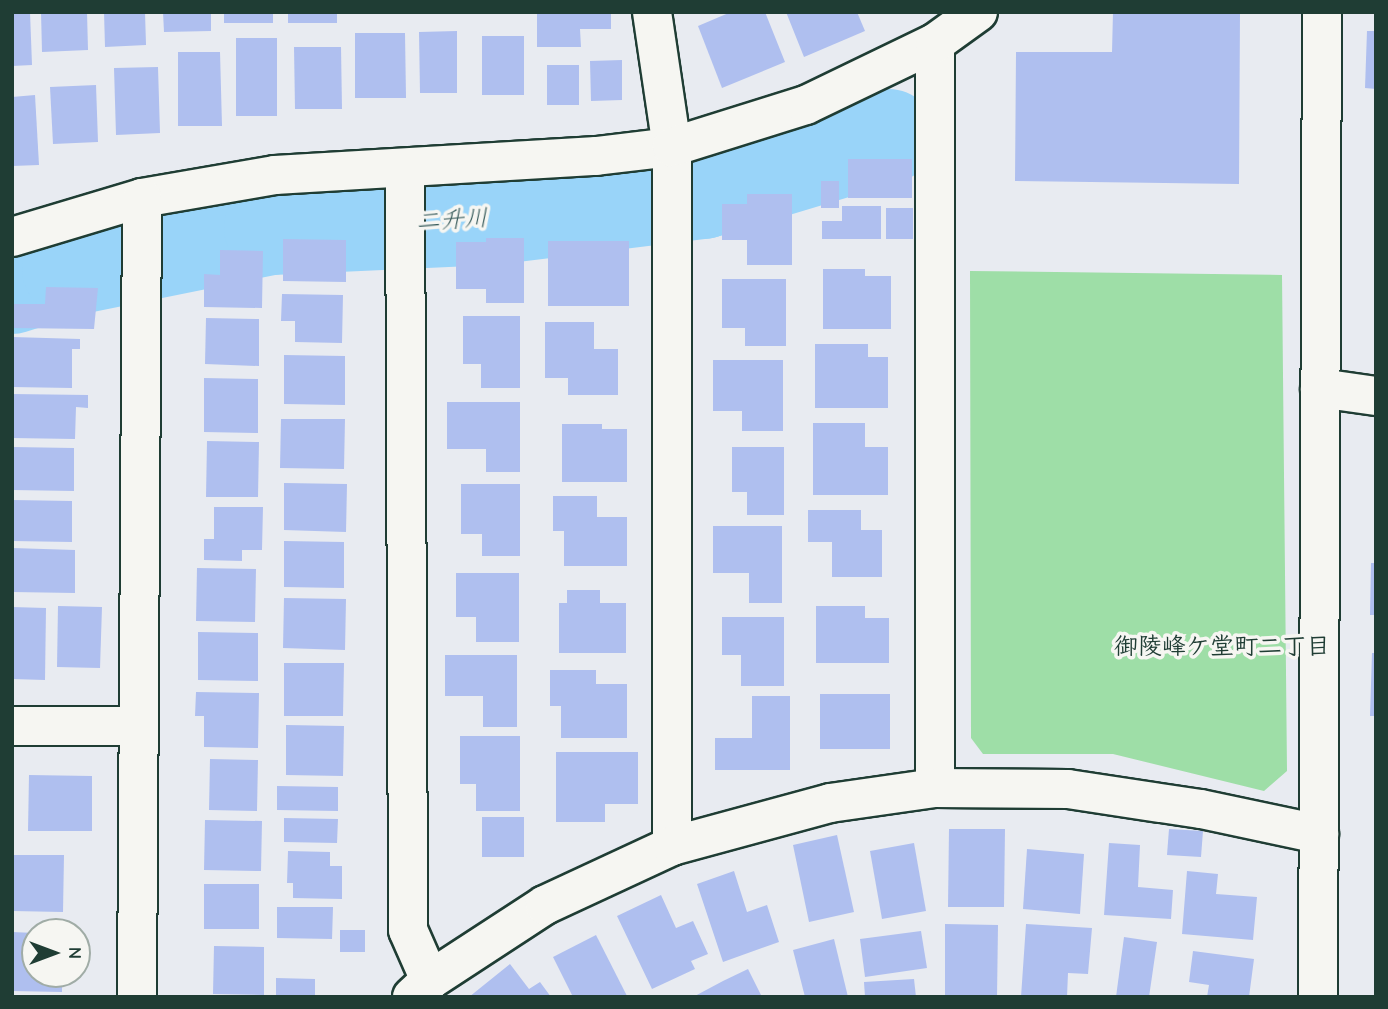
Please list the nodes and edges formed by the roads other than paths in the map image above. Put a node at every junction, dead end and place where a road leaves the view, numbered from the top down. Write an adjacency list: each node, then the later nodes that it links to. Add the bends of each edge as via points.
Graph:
1 (652, 12): 5 (street)
2 (978, 12): 4 (street)
3 (1322, 12): 9 (street)
4 (935, 43): 5 (street, via 806,105); 13 (street)
5 (672, 147): 6 (street); 15 (street)
6 (405, 168): 7 (street, via 275,175); 16 (street, via 408,930)
7 (142, 198): 8 (street); 12 (street)
8 (12, 237)
9 (1320, 388): 10 (street); 14 (street)
10 (1376, 396)
11 (12, 726): 12 (street)
12 (138, 726): 17 (street)
13 (935, 788): 14 (street, via 1068,789 1201,808); 15 (street, via 830,803)
14 (1318, 834): 18 (street)
15 (672, 846): 16 (street, via 545,905)
16 (421, 988)
17 (137, 997)
18 (1318, 997)

